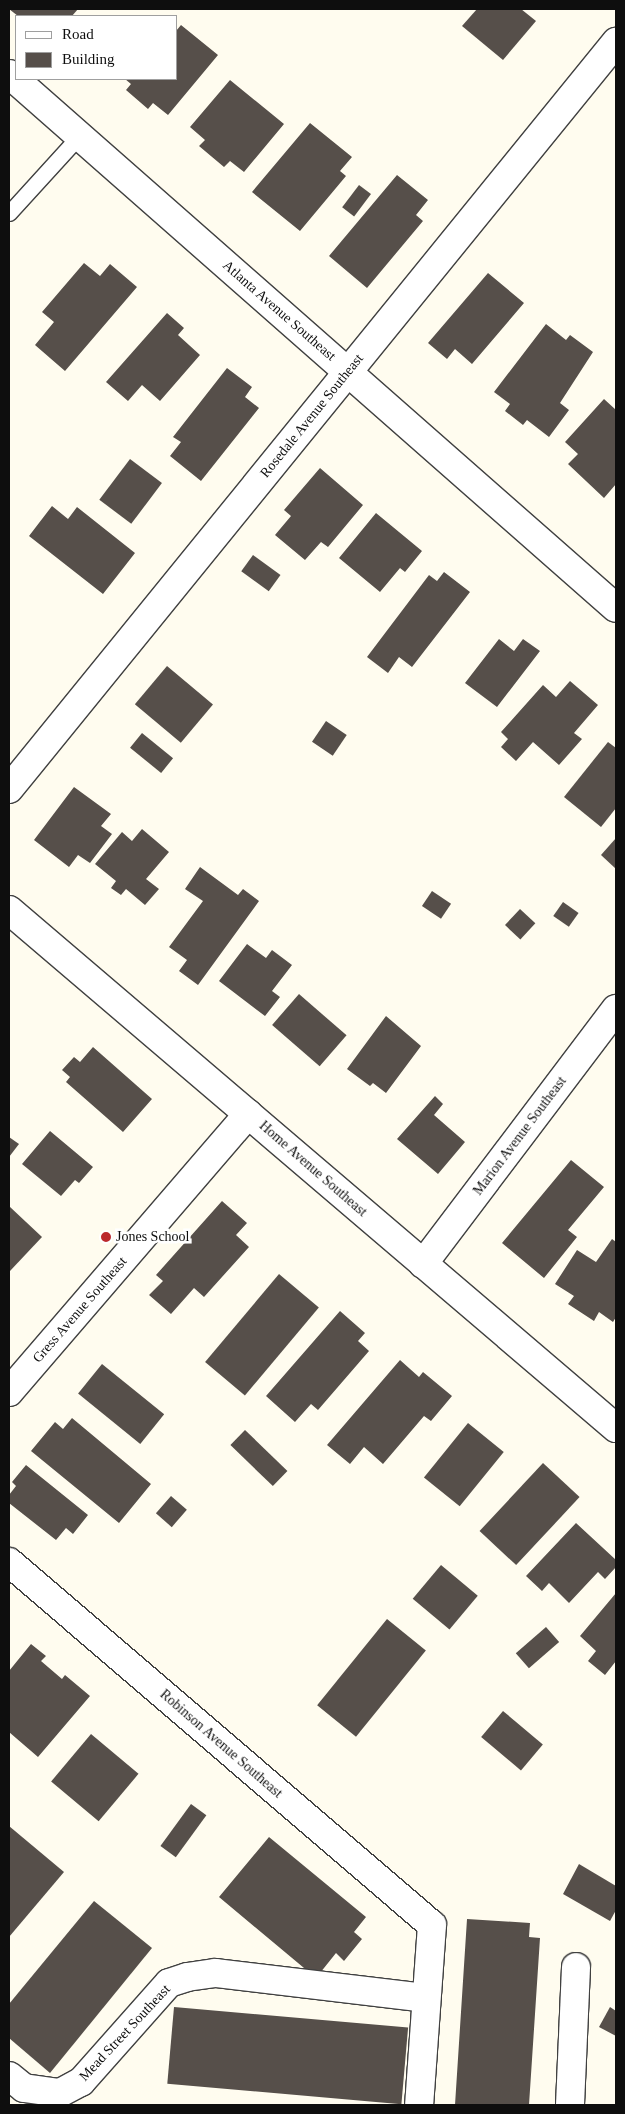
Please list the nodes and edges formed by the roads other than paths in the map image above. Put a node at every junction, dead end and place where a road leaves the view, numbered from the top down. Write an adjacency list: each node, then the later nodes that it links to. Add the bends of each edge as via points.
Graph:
1 (616, 42): 5 (street, Rosedale Avenue Southeast)
2 (16, 80): 3 (street, Atlanta Avenue Southeast)
3 (79, 136): 4 (lane); 5 (street, Atlanta Avenue Southeast)
4 (9, 213)
5 (348, 372): 6 (street, Atlanta Avenue Southeast); 7 (street, Rosedale Avenue Southeast)
6 (616, 608)
7 (9, 789)
8 (9, 910): 10 (street, Home Avenue Southeast)
9 (616, 1009): 11 (street, Marion Avenue Southeast)
10 (248, 1114): 11 (street, Home Avenue Southeast); 12 (street, Gress Avenue Southeast)
11 (423, 1264): 13 (street, Home Avenue Southeast)
12 (9, 1392)
13 (616, 1428)
14 (9, 1562): 16 (street, Robinson Avenue Southeast, via 432,1925)
15 (576, 1967): 19 (street)
16 (426, 1998): 17 (street, Mead Street Southeast, via 216,1973 187,1977 169,1983 81,2082 60,2093 24,2088); 18 (street)
17 (9, 2076)
18 (419, 2105)
19 (570, 2105)

